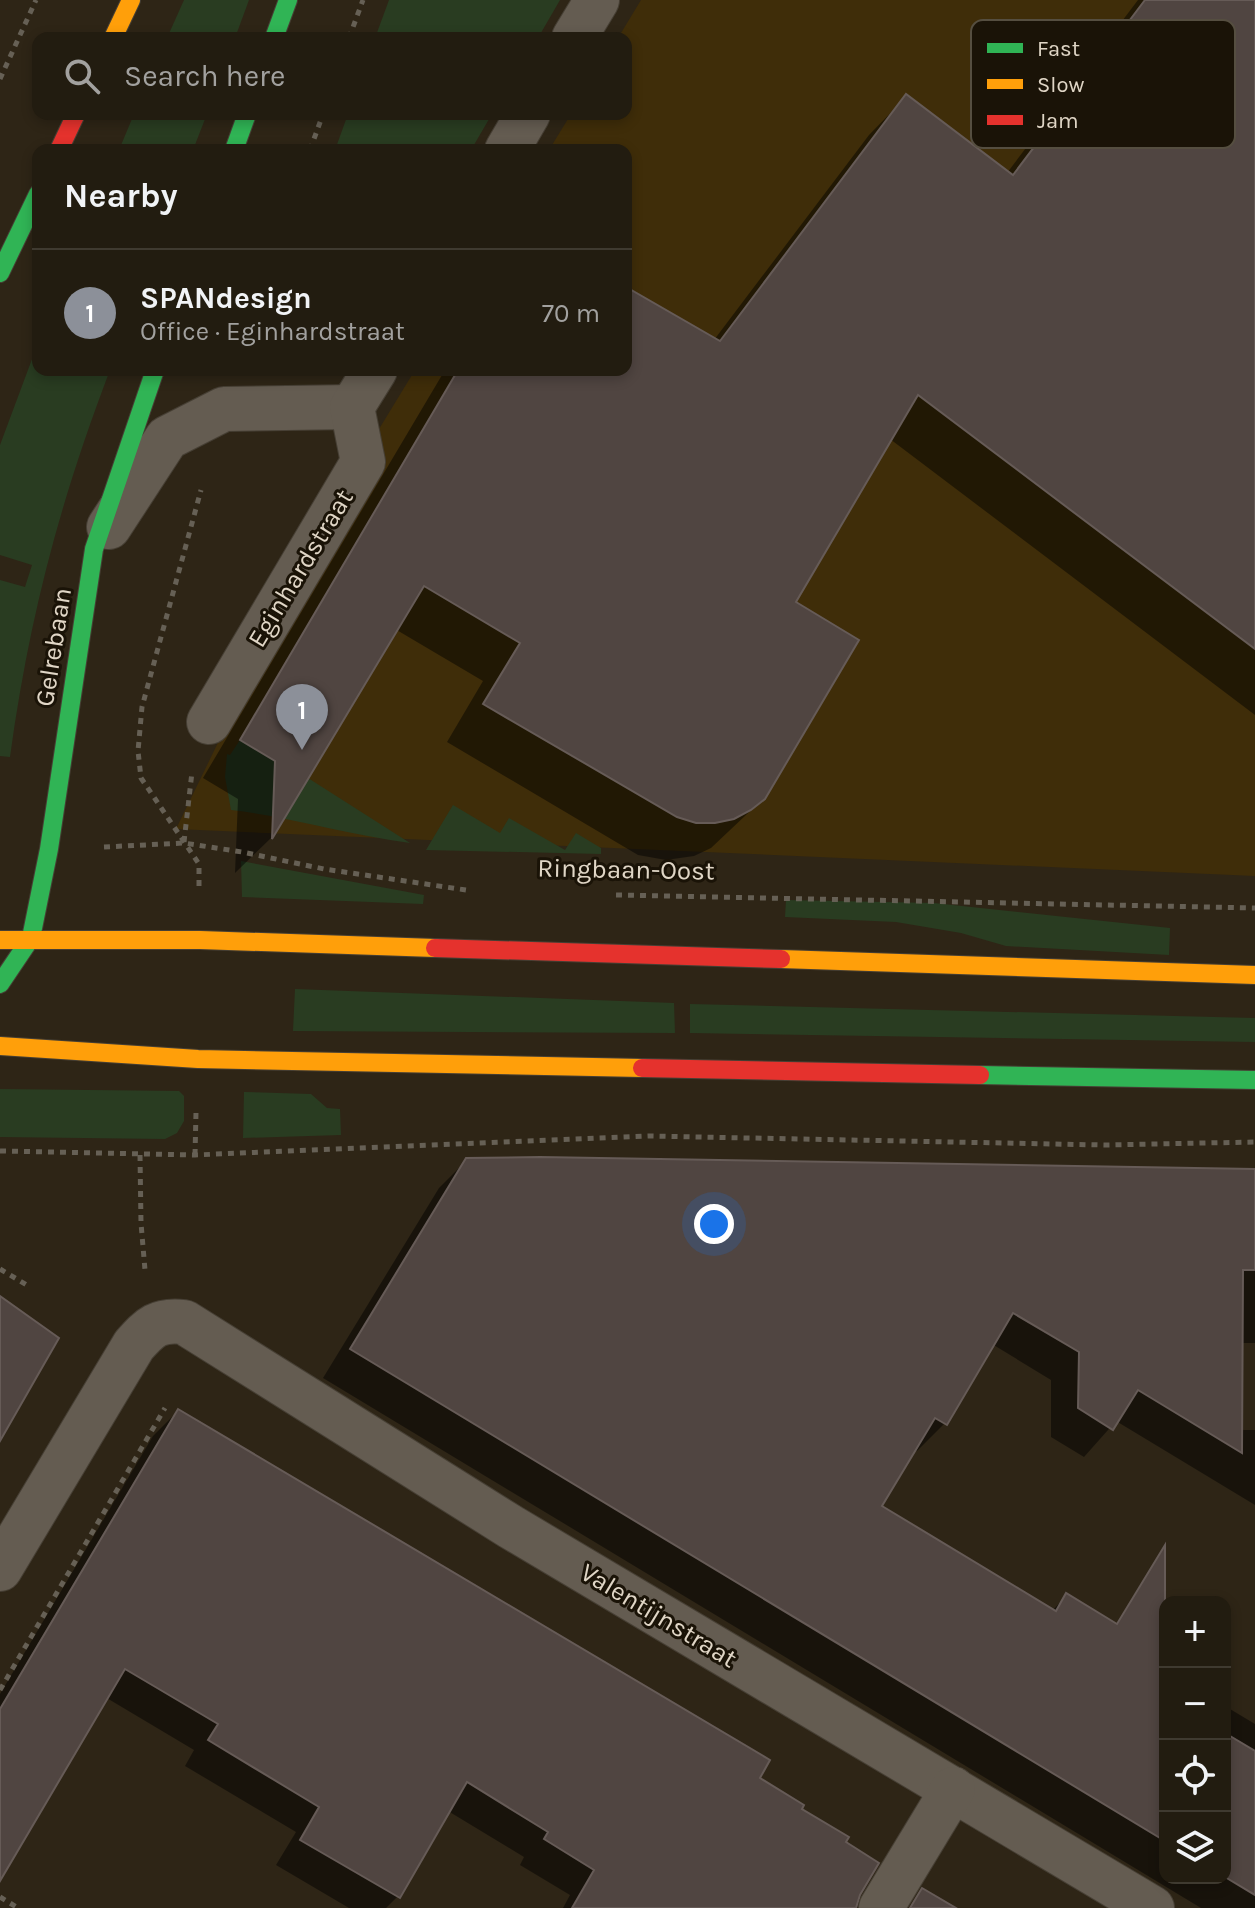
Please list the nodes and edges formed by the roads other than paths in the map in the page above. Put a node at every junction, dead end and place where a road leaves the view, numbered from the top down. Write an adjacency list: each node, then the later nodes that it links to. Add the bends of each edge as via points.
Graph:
1 (131, 0): 4 (main road)
2 (288, 0): 5 (main road)
3 (597, 0): 6 (street)
4 (116, 32)
5 (276, 32)
6 (578, 32)
7 (73, 120): 10 (main road)
8 (245, 120): 11 (main road)
9 (524, 120): 12 (street)
10 (62, 144)
11 (236, 144)
12 (510, 144)
13 (32, 206): 14 (main road)
14 (0, 273)
15 (153, 376): 18 (main road, Gelrebaan)
16 (371, 376): 17 (street)
17 (352, 407): 18 (street, via 224,409 167,438); 19 (street, Eginhardstraat, via 363,462)
18 (94, 549): 20 (main road, Gelrebaan)
19 (209, 722)
20 (31, 938): 21 (main road); 22 (main road); 23 (main road)
21 (0, 940)
22 (1255, 975)
23 (0, 984)
24 (0, 1046): 25 (main road, via 198,1059)
25 (1255, 1080)
26 (0, 1569): 27 (street, Valentijnstraat, via 134,1345 150,1328 188,1328)
27 (953, 1789): 28 (street); 29 (street, Valentijnstraat)
28 (881, 1908)
29 (1152, 1908)

